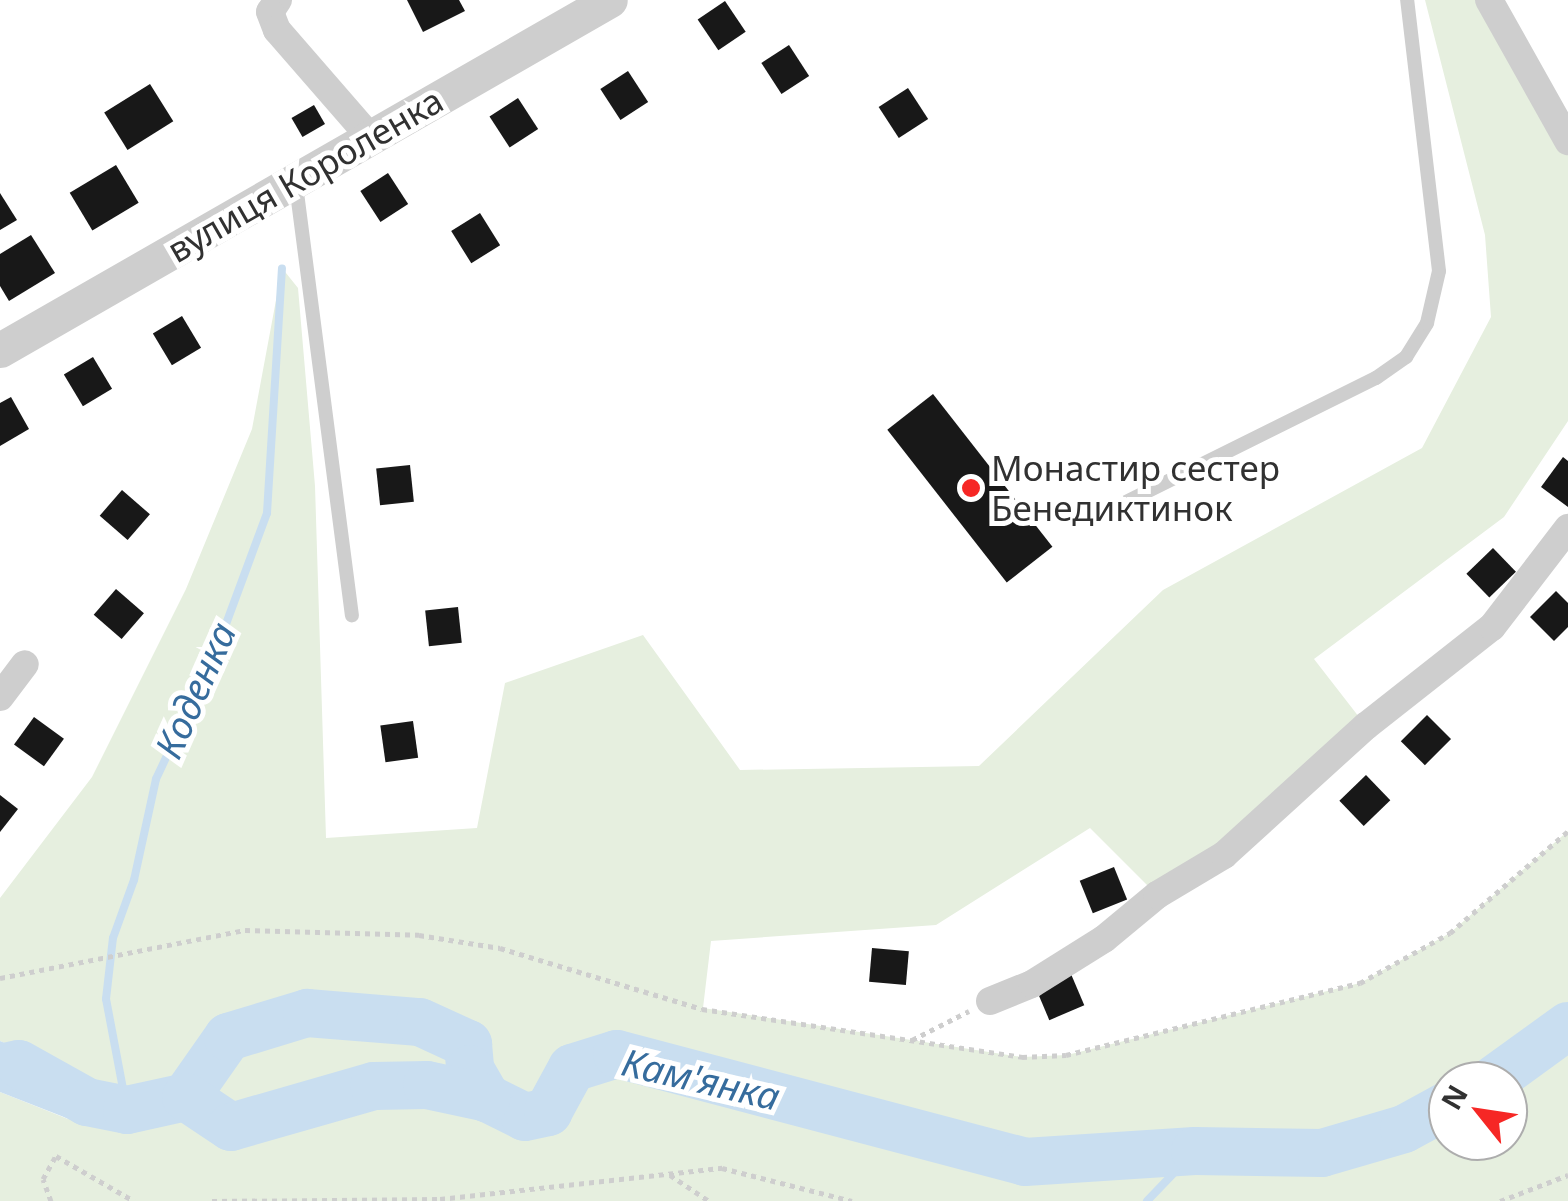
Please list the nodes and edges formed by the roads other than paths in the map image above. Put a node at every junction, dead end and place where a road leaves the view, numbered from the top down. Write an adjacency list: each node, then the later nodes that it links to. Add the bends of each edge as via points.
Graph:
1 (278, 0): 5 (street, via 270,12 277,30)
2 (610, 0): 5 (street, вулиця Короленка)
3 (1408, 0): 9 (lane, via 1439,271 1427,323 1406,357 1376,378)
4 (1489, 0): 6 (street)
5 (369, 136): 7 (street, вулиця Короленка)
6 (1568, 144)
7 (296, 181): 8 (street, вулиця Короленка); 11 (lane)
8 (2, 345)
9 (1120, 505)
10 (1568, 528): 14 (street, via 1492,627 1366,726 1224,855 1090,948)
11 (352, 616)
12 (26, 664): 13 (street)
13 (0, 697)
14 (990, 1000)

